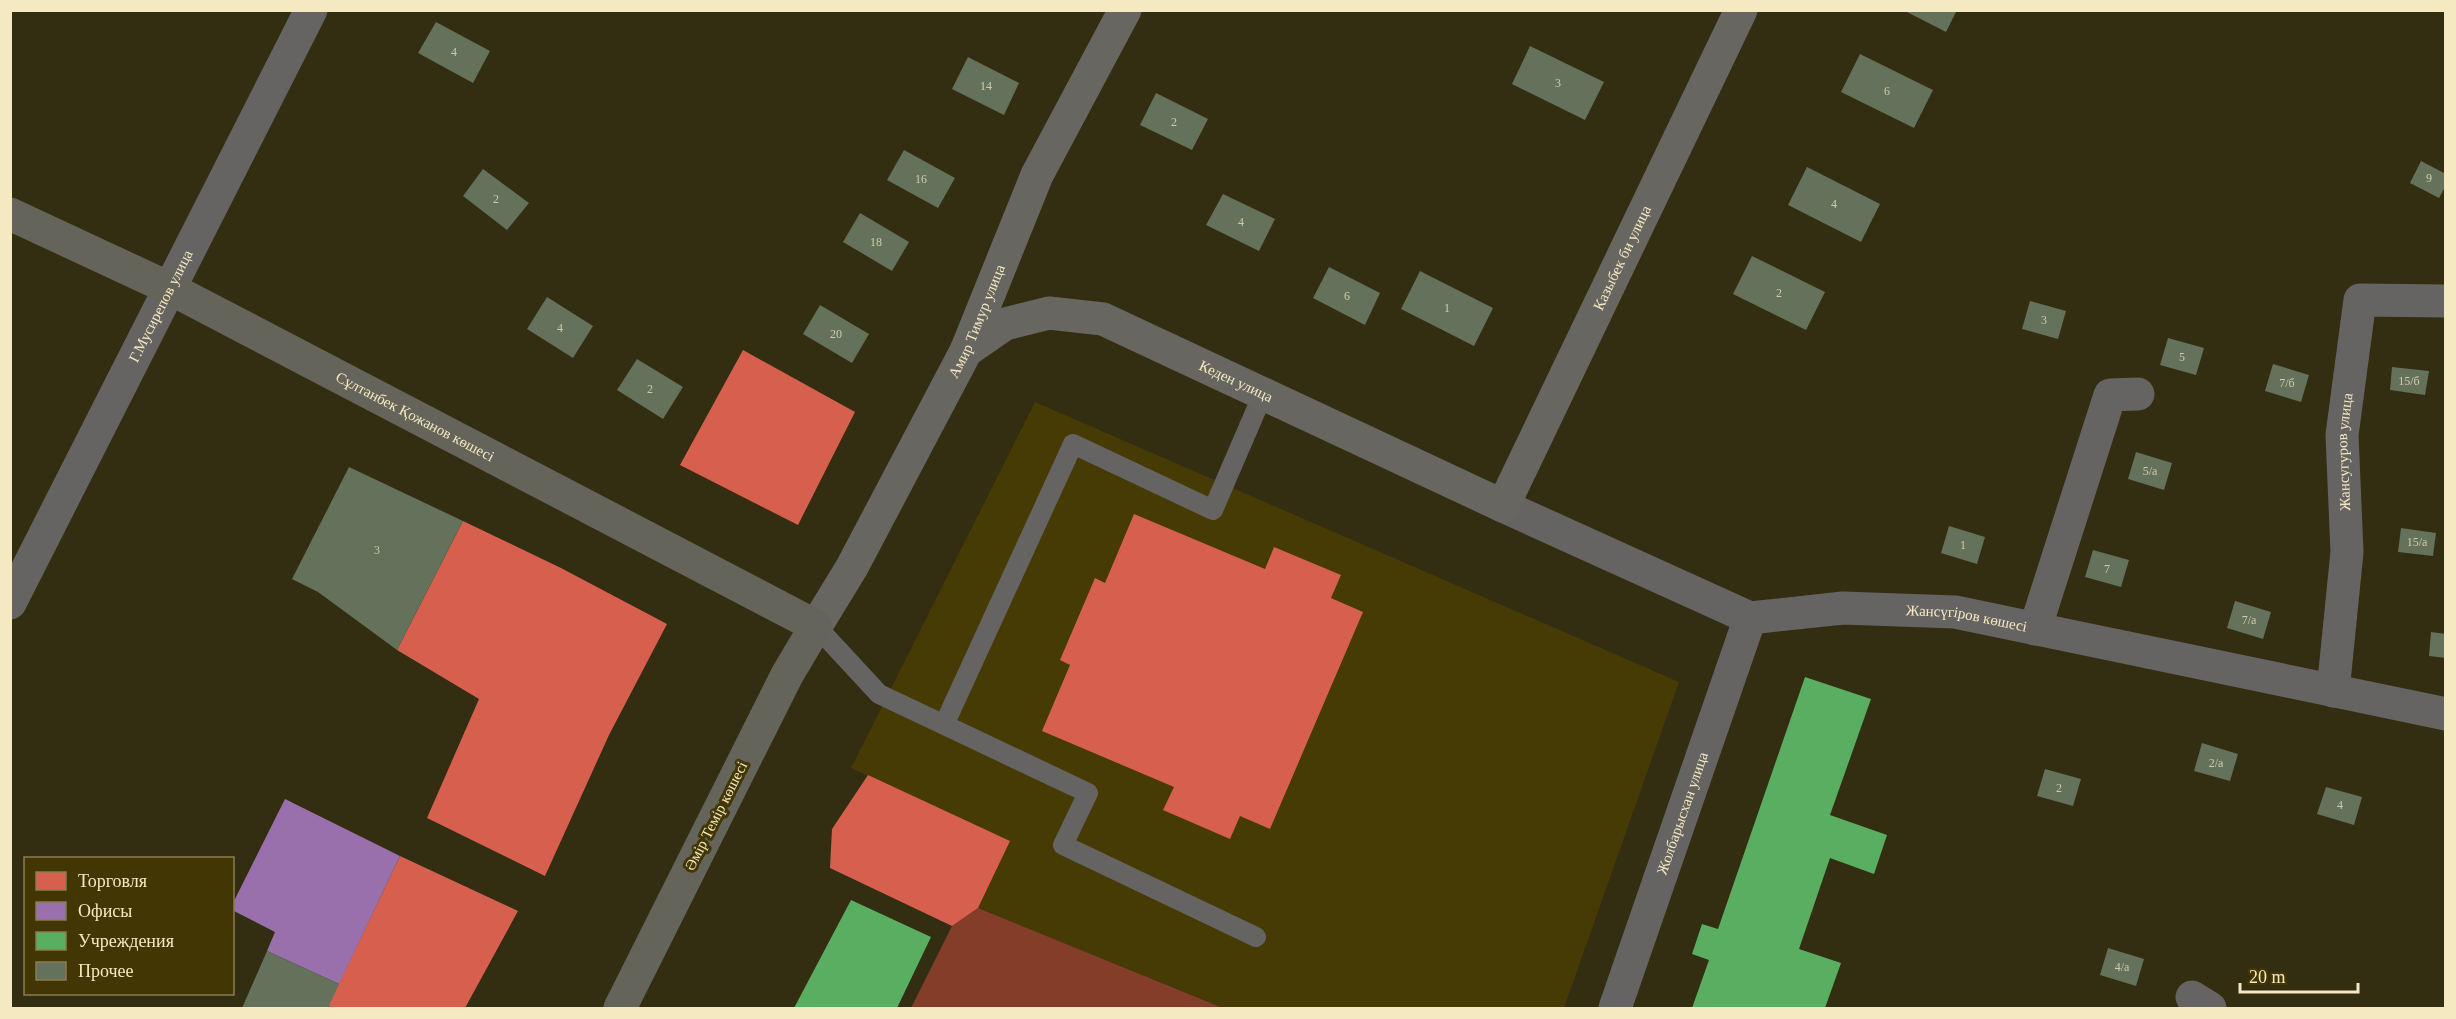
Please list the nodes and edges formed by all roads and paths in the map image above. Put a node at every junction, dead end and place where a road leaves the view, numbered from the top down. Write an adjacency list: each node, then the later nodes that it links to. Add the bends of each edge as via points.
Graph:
1 (311, 10): 5 (street, Г.Мусирепов улица)
2 (1125, 10): 7 (main road, Амир Тимур улица, via 1037,175)
3 (1742, 10): 10 (main road, Казыбек би улица)
4 (10, 214): 5 (main road, Сұлтанбек Қожанов көшесі)
5 (170, 288): 11 (street, Г.Мусирепов улица); 13 (main road, Сұлтанбек Қожанов көшесі)
6 (2445, 301): 15 (street, Жансугуров улица, via 2360,300 2342,435 2347,552)
7 (966, 351): 8 (main road, Кеден улица, via 1005,324 1049,314 1103,319); 13 (main road, Амир Тимур улица, via 852,567)
8 (1263, 394): 10 (main road, Кеден улица); 17 (lane, via 1213,510 1073,444)
9 (2138, 394): 14 (street, via 2110,395)
10 (1503, 506): 12 (street)
11 (10, 603)
12 (1750, 618): 14 (street, Жансүгіров көшесі, via 1843,608 1954,612); 20 (street, Жолбарысхан улица)
13 (816, 626): 17 (lane, via 879,694); 19 (main road, Әмір Темір көшесі, via 787,675)
14 (2035, 629): 15 (street, Жансүгіров көшесі)
15 (2333, 691): 16 (street, Жансүгіров көшесі)
16 (2445, 714)
17 (944, 725): 18 (lane, via 1088,793 1063,845)
18 (1256, 937)
19 (620, 1008)
20 (1615, 1008)

